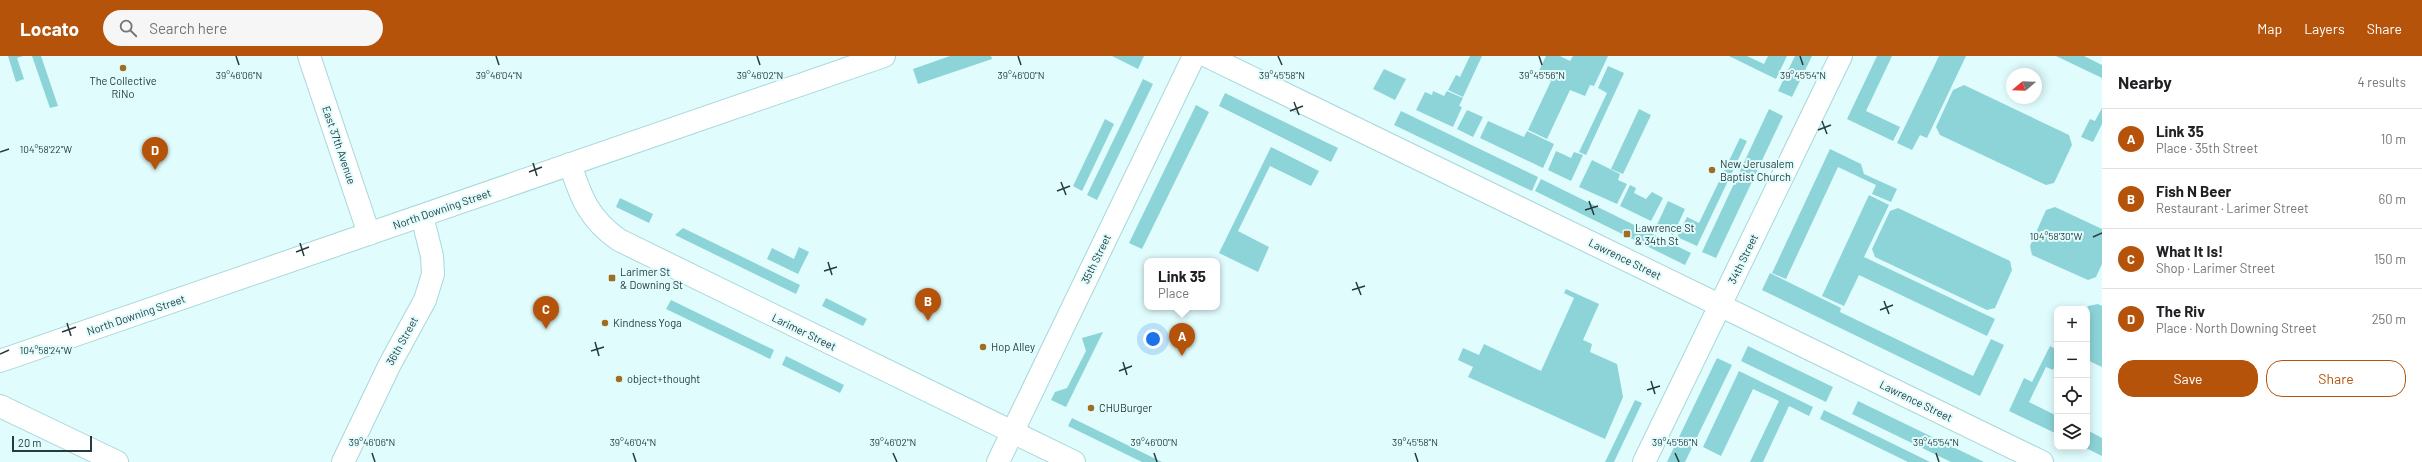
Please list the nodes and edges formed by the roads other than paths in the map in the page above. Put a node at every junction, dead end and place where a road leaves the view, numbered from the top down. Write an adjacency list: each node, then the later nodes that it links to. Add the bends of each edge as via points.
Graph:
1 (309, 56): 8 (street, East 37th Avenue)
2 (1194, 56): 12 (street, 35th Street)
3 (1207, 56): 9 (street, Lawrence Street)
4 (1841, 56): 9 (street, 34th Street)
5 (878, 57): 6 (street, North Downing Street)
6 (570, 164): 7 (street, North Downing Street); 12 (street, Larimer Street, via 590,214 597,223 619,240)
7 (422, 216): 8 (street, North Downing Street); 14 (street, 36th Street, via 432,256 433,274 425,300 390,364)
8 (369, 234): 10 (street, North Downing Street)
9 (1720, 305): 17 (street, 34th Street); 18 (street, Lawrence Street)
10 (0, 361)
11 (0, 406): 13 (street)
12 (1012, 433): 15 (street, 35th Street); 16 (street, Larimer Street)
13 (117, 462)
14 (343, 462)
15 (998, 462)
16 (1074, 462)
17 (1644, 462)
18 (2042, 462)

